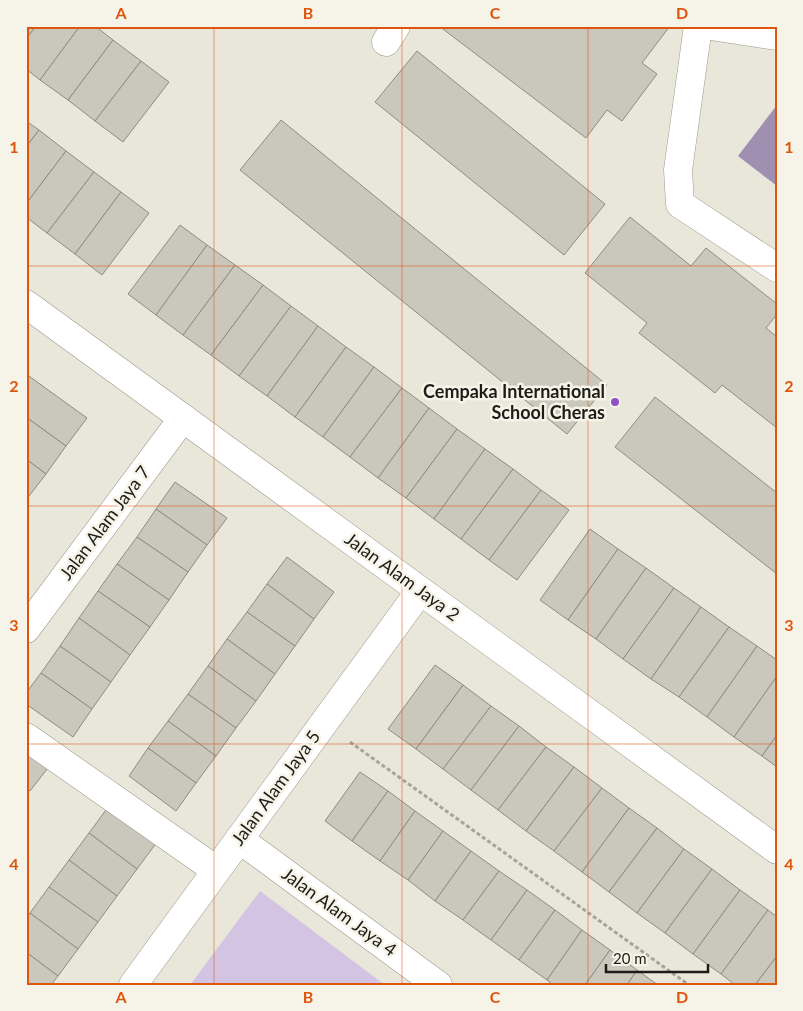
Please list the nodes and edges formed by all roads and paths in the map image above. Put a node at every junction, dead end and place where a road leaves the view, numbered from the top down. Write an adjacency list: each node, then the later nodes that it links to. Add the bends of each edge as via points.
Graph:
1 (698, 26): 4 (street, via 678,170 680,204)
2 (711, 26): 3 (street)
3 (777, 36)
4 (777, 268)
5 (26, 304): 6 (street, Jalan Alam Jaya 2)
6 (183, 418): 7 (street, Jalan Alam Jaya 2); 8 (street, Jalan Alam Jaya 7)
7 (420, 591): 9 (street, Jalan Alam Jaya 5); 12 (street, Jalan Alam Jaya 2)
8 (26, 629)
9 (324, 723): 11 (street, Jalan Alam Jaya 5); 16 (path)
10 (26, 736): 13 (street)
11 (239, 839): 13 (street, Jalan Alam Jaya 5); 15 (street, Jalan Alam Jaya 4)
12 (777, 850)
13 (216, 870): 14 (street, Jalan Alam Jaya 5)
14 (134, 985)
15 (438, 985)
16 (689, 985)

